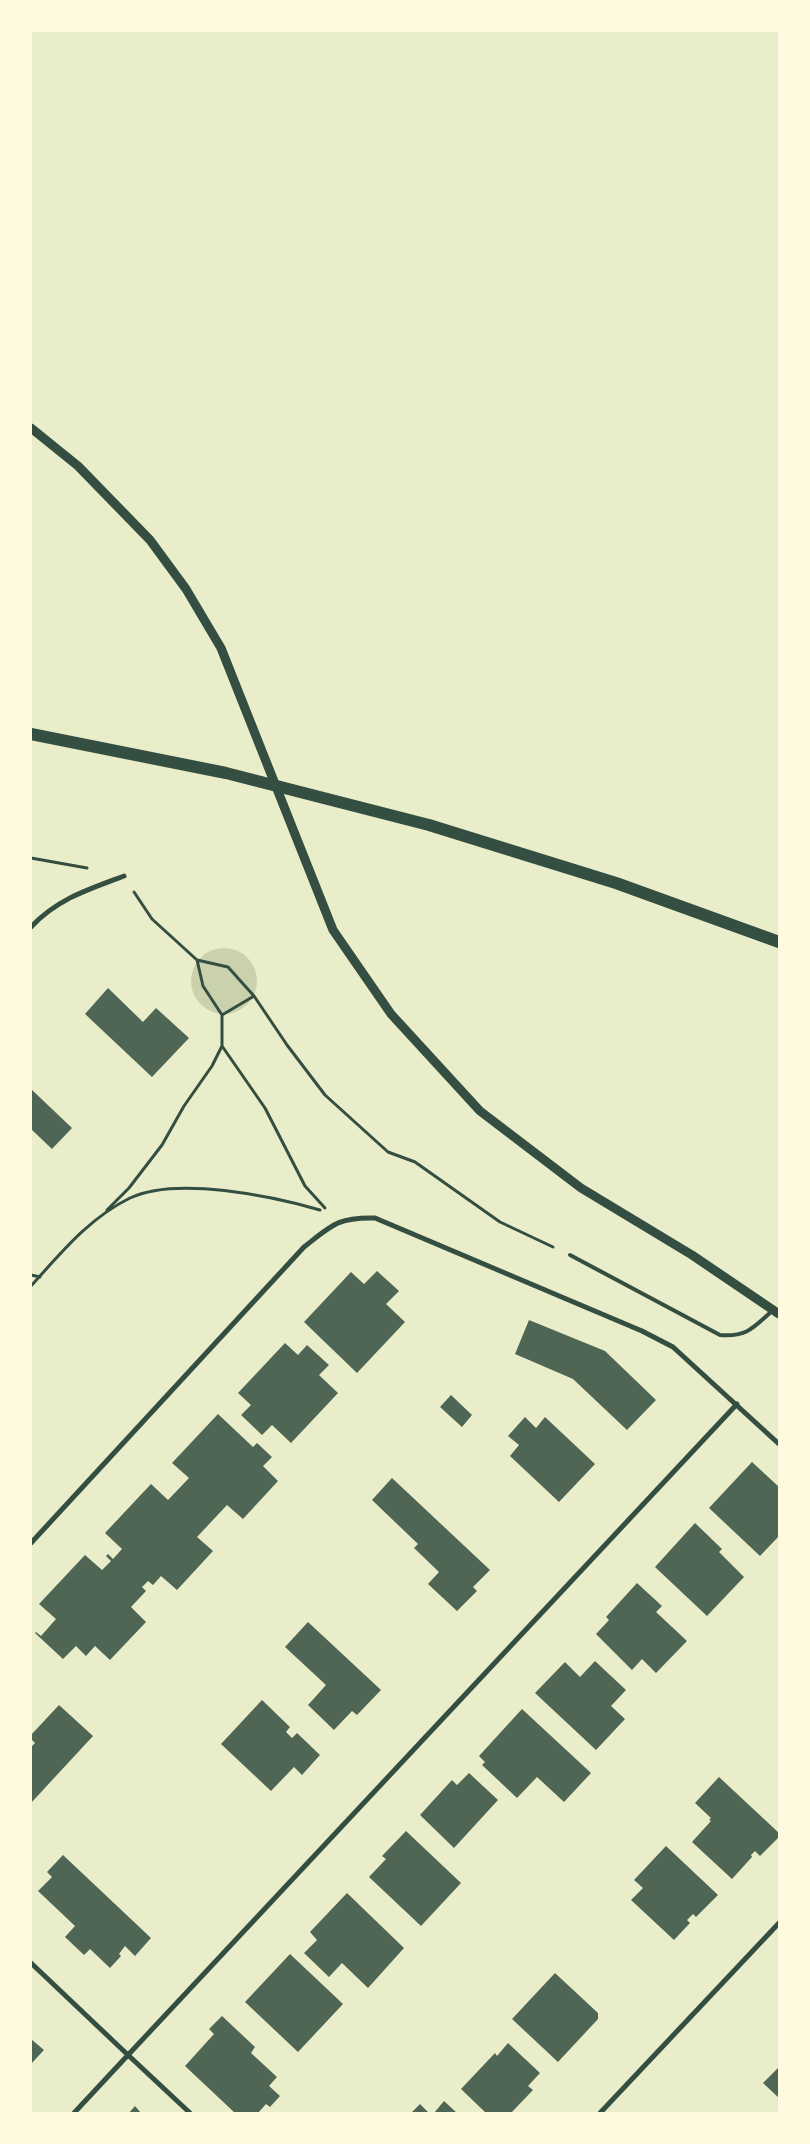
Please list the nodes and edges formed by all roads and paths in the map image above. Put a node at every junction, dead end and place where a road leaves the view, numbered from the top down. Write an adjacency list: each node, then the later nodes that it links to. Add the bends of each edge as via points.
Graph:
1 (31, 428): 16 (street, via 78,466 150,540 186,589 221,648 333,930 391,1014 480,1111 581,1188 692,1255)
2 (31, 734): 6 (main road, via 226,773 429,825 616,883)
3 (31, 858): 4 (path)
4 (124, 876): 5 (street, via 77,893 46,911); 7 (path, via 152,919)
5 (31, 926)
6 (779, 942)
7 (197, 960): 8 (path, via 228,967); 9 (path, via 203,986)
8 (254, 996): 9 (path); 12 (path, via 325,1095 388,1152 415,1162 500,1222)
9 (222, 1015): 10 (path)
10 (222, 1046): 11 (path, via 157,1152); 11 (path, via 265,1108 306,1186 329,1212 222,1190 169,1188 131,1198)
11 (102, 1215): 14 (path, via 81,1232)
12 (570, 1255): 16 (lane, via 720,1335 735,1336 748,1332)
13 (31, 1275): 14 (path)
14 (40, 1276): 15 (path)
15 (31, 1286)
16 (776, 1312)
17 (737, 1404): 18 (street); 19 (street, via 673,1347 642,1331 375,1218 353,1217 336,1222 304,1248); 22 (street)
18 (779, 1444)
19 (31, 1543)
20 (779, 1923): 25 (street)
21 (31, 1962): 22 (street)
22 (128, 2055): 23 (street); 24 (street)
23 (74, 2113)
24 (190, 2113)
25 (600, 2113)

